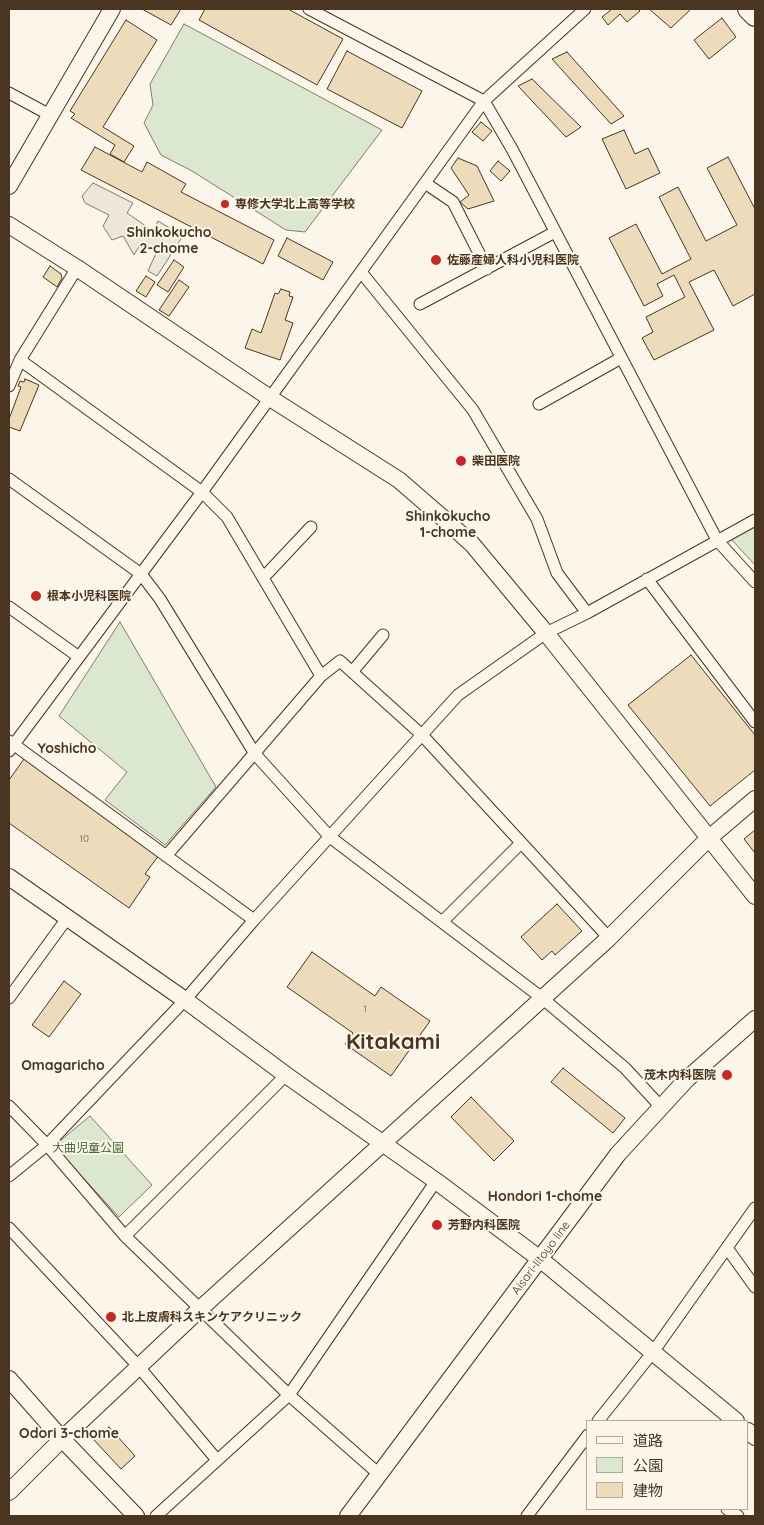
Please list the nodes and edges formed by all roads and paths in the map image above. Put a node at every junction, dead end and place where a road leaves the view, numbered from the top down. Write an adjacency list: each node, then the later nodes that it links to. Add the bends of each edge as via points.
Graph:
1 (112, 9): 8 (street)
2 (310, 9): 7 (street)
3 (585, 9): 7 (street)
4 (748, 9): 5 (highway)
5 (755, 16)
6 (9, 94): 8 (street)
7 (484, 101): 9 (street); 12 (street)
8 (50, 115): 10 (street)
9 (425, 183): 14 (street, via 453,202); 15 (street)
10 (9, 186)
11 (9, 225): 13 (street)
12 (556, 232): 14 (street); 17 (street)
13 (77, 268): 18 (street); 20 (street)
14 (487, 269): 16 (street)
15 (361, 272): 20 (street); 32 (street, via 473,410 536,519 557,573)
16 (420, 304)
17 (621, 358): 21 (street); 26 (street)
18 (20, 360): 19 (street); 23 (street)
19 (9, 386)
20 (270, 398): 23 (street); 33 (street, via 399,480 472,544)
21 (539, 404)
22 (9, 479): 27 (street)
23 (202, 492): 27 (street); 28 (street, via 227,518)
24 (755, 520): 26 (street)
25 (311, 527): 28 (street)
26 (717, 540): 29 (street); 30 (street)
27 (141, 574): 35 (street); 41 (street, via 160,599)
28 (262, 578): 37 (street)
29 (647, 579): 32 (street); 38 (street)
30 (755, 582)
31 (9, 607): 35 (street)
32 (587, 613): 33 (street)
33 (546, 633): 39 (street, via 458,695); 44 (street)
34 (383, 635): 36 (street)
35 (79, 657): 40 (street)
36 (352, 672): 37 (street, via 340,661); 39 (street)
37 (321, 676): 41 (street)
38 (755, 722)
39 (422, 735): 43 (street); 45 (street)
40 (10, 745): 46 (street)
41 (255, 754): 43 (street); 46 (street)
42 (755, 799): 44 (street)
43 (330, 837): 50 (street); 51 (street)
44 (708, 839): 48 (street); 52 (street)
45 (521, 843): 51 (street); 52 (street)
46 (166, 856): 50 (street)
47 (9, 877): 49 (street)
48 (755, 896)
49 (68, 917): 53 (street); 55 (street)
50 (254, 920): 55 (street)
51 (442, 922): 54 (street)
52 (609, 938): 54 (street)
53 (9, 998)
54 (542, 998): 59 (street, via 625,1068); 60 (street)
55 (185, 1000): 57 (street); 61 (street)
56 (755, 1019): 59 (street, Aisari-Iitoyo line, via 687,1079)
57 (286, 1075): 60 (street); 66 (street)
58 (9, 1106): 61 (street)
59 (661, 1107): 68 (street, Aisari-Iitoyo line, via 618,1154)
60 (381, 1144): 63 (street); 70 (street)
61 (47, 1145): 62 (street); 66 (street)
62 (9, 1176)
63 (436, 1181): 68 (street); 74 (street)
64 (755, 1208): 67 (street)
65 (9, 1228): 72 (street)
66 (125, 1236): 70 (street)
67 (727, 1248): 69 (street); 71 (street)
68 (540, 1259): 71 (street); 80 (street, Aisari-Iitoyo line)
69 (755, 1287)
70 (200, 1309): 72 (street); 74 (street)
71 (653, 1352): 75 (street); 76 (street)
72 (139, 1367): 78 (street); 79 (street)
73 (9, 1379): 78 (street)
74 (288, 1395): 79 (street); 80 (street)
75 (599, 1420)
76 (735, 1420)
77 (586, 1438): 85 (street)
78 (62, 1439): 81 (street); 82 (street)
79 (217, 1460): 83 (street)
80 (380, 1474): 84 (street, Aisari-Iitoyo line)
81 (9, 1492)
82 (136, 1516)
83 (156, 1516)
84 (348, 1516)
85 (527, 1516)

